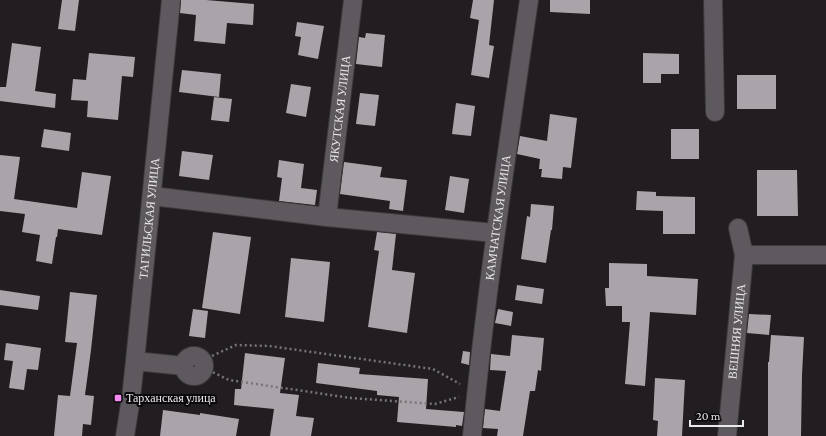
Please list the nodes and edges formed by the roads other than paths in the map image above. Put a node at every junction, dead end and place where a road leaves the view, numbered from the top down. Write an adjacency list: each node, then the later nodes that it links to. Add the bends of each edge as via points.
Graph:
1 (171, 0): 6 (street, ТАГИЛЬСКАЯ УЛИЦА)
2 (353, 0): 7 (street, ЯКУТСКАЯ УЛИЦА)
3 (529, 0): 9 (street, КАМЧАТСКАЯ УЛИЦА)
4 (713, 0): 5 (street)
5 (715, 112)
6 (152, 196): 7 (street); 12 (street, ТАГИЛЬСКАЯ УЛИЦА)
7 (327, 218): 9 (street)
8 (738, 228): 11 (street, ВЕШНЯЯ УЛИЦА)
9 (495, 233): 15 (street, КАМЧАТСКАЯ УЛИЦА)
10 (826, 255): 11 (street)
11 (744, 256): 16 (street, ВЕШНЯЯ УЛИЦА)
12 (135, 360): 13 (street, via 184,366 186,372 193,376 202,373); 14 (street, ТАГИЛЬСКАЯ УЛИЦА)
13 (204, 364)
14 (125, 436)
15 (472, 436)
16 (727, 436)

